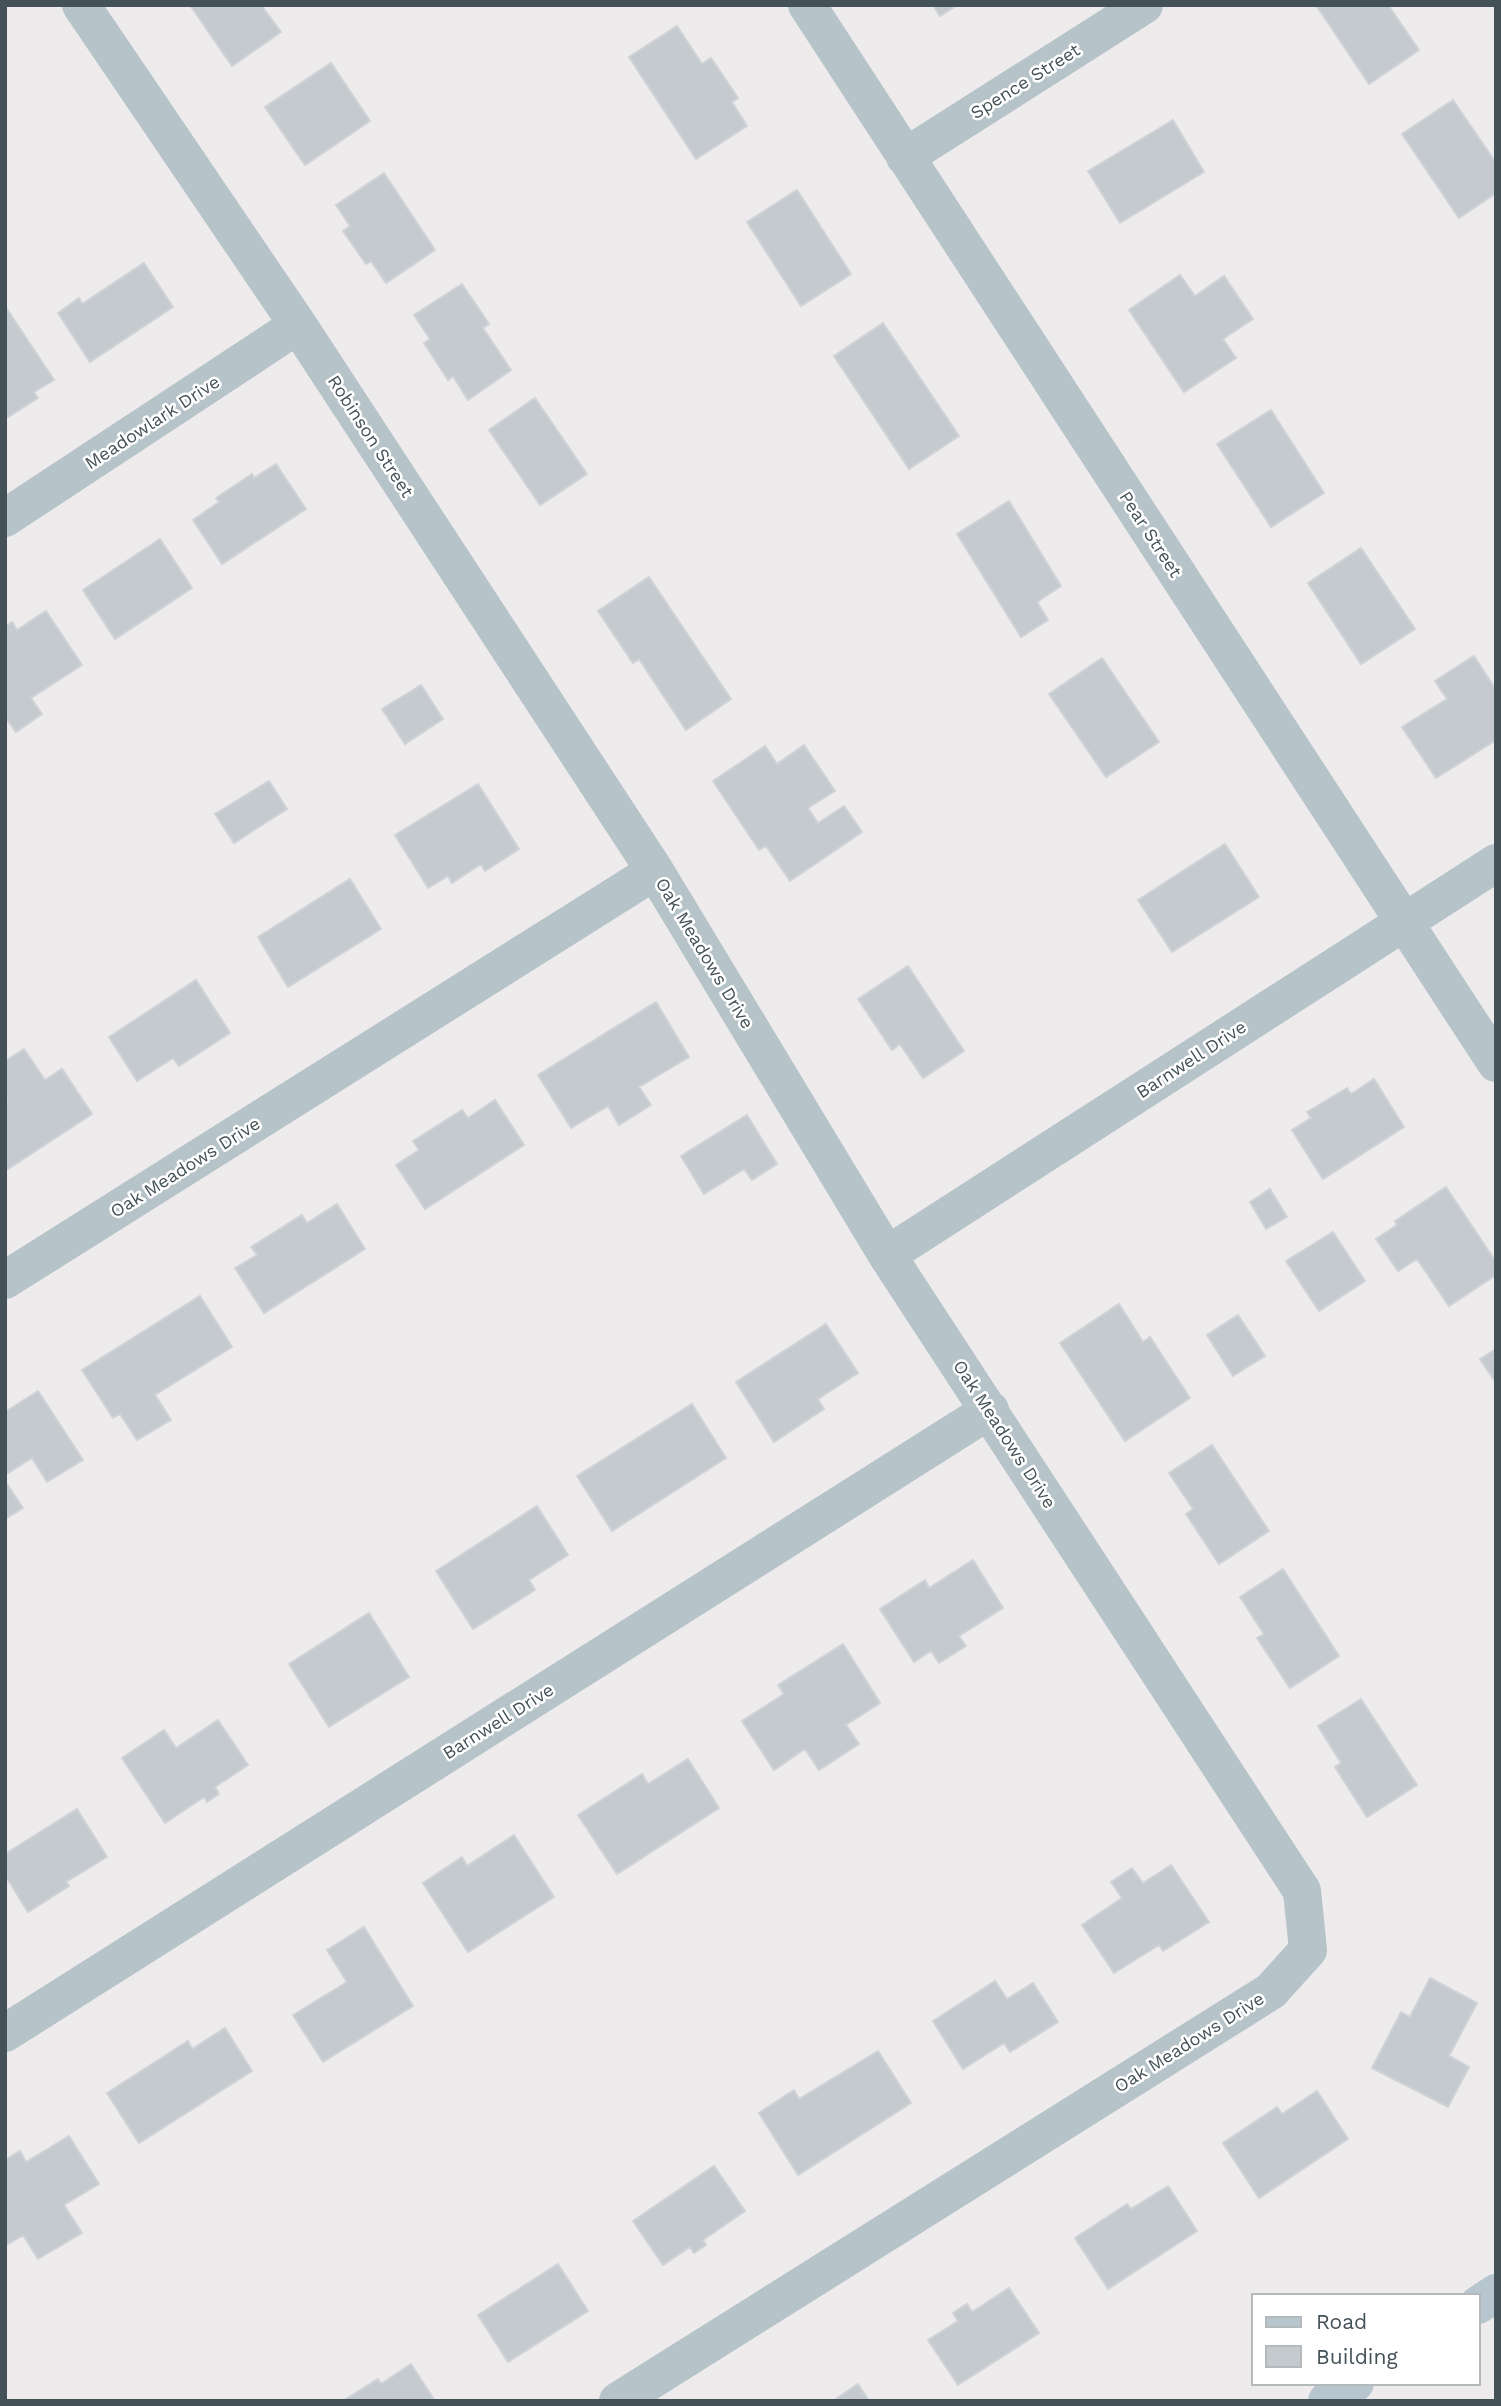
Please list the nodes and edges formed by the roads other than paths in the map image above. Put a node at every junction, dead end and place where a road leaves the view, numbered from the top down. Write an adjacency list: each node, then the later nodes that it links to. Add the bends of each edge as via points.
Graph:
1 (81, 5): 5 (street, Robinson Street)
2 (807, 5): 4 (street, Pear Street)
3 (1144, 5): 4 (street, Spence Street)
4 (905, 157): 9 (street, Pear Street)
5 (298, 325): 6 (street, Meadowlark Drive); 8 (street, Robinson Street)
6 (5, 518)
7 (1496, 863): 9 (street, Barnwell Drive)
8 (656, 871): 11 (street, Oak Meadows Drive); 12 (street, Oak Meadows Drive)
9 (1404, 922): 10 (street, Pear Street); 11 (street, Barnwell Drive)
10 (1496, 1063)
11 (887, 1255): 13 (street, Oak Meadows Drive)
12 (5, 1280)
13 (990, 1410): 14 (street, Barnwell Drive); 18 (street, Oak Meadows Drive, via 1302,1891 1308,1950 1271,1991)
14 (5, 2033)
15 (1496, 2294): 16 (street)
16 (1480, 2304)
17 (1352, 2385): 19 (street)
18 (618, 2401)
19 (1327, 2401)

